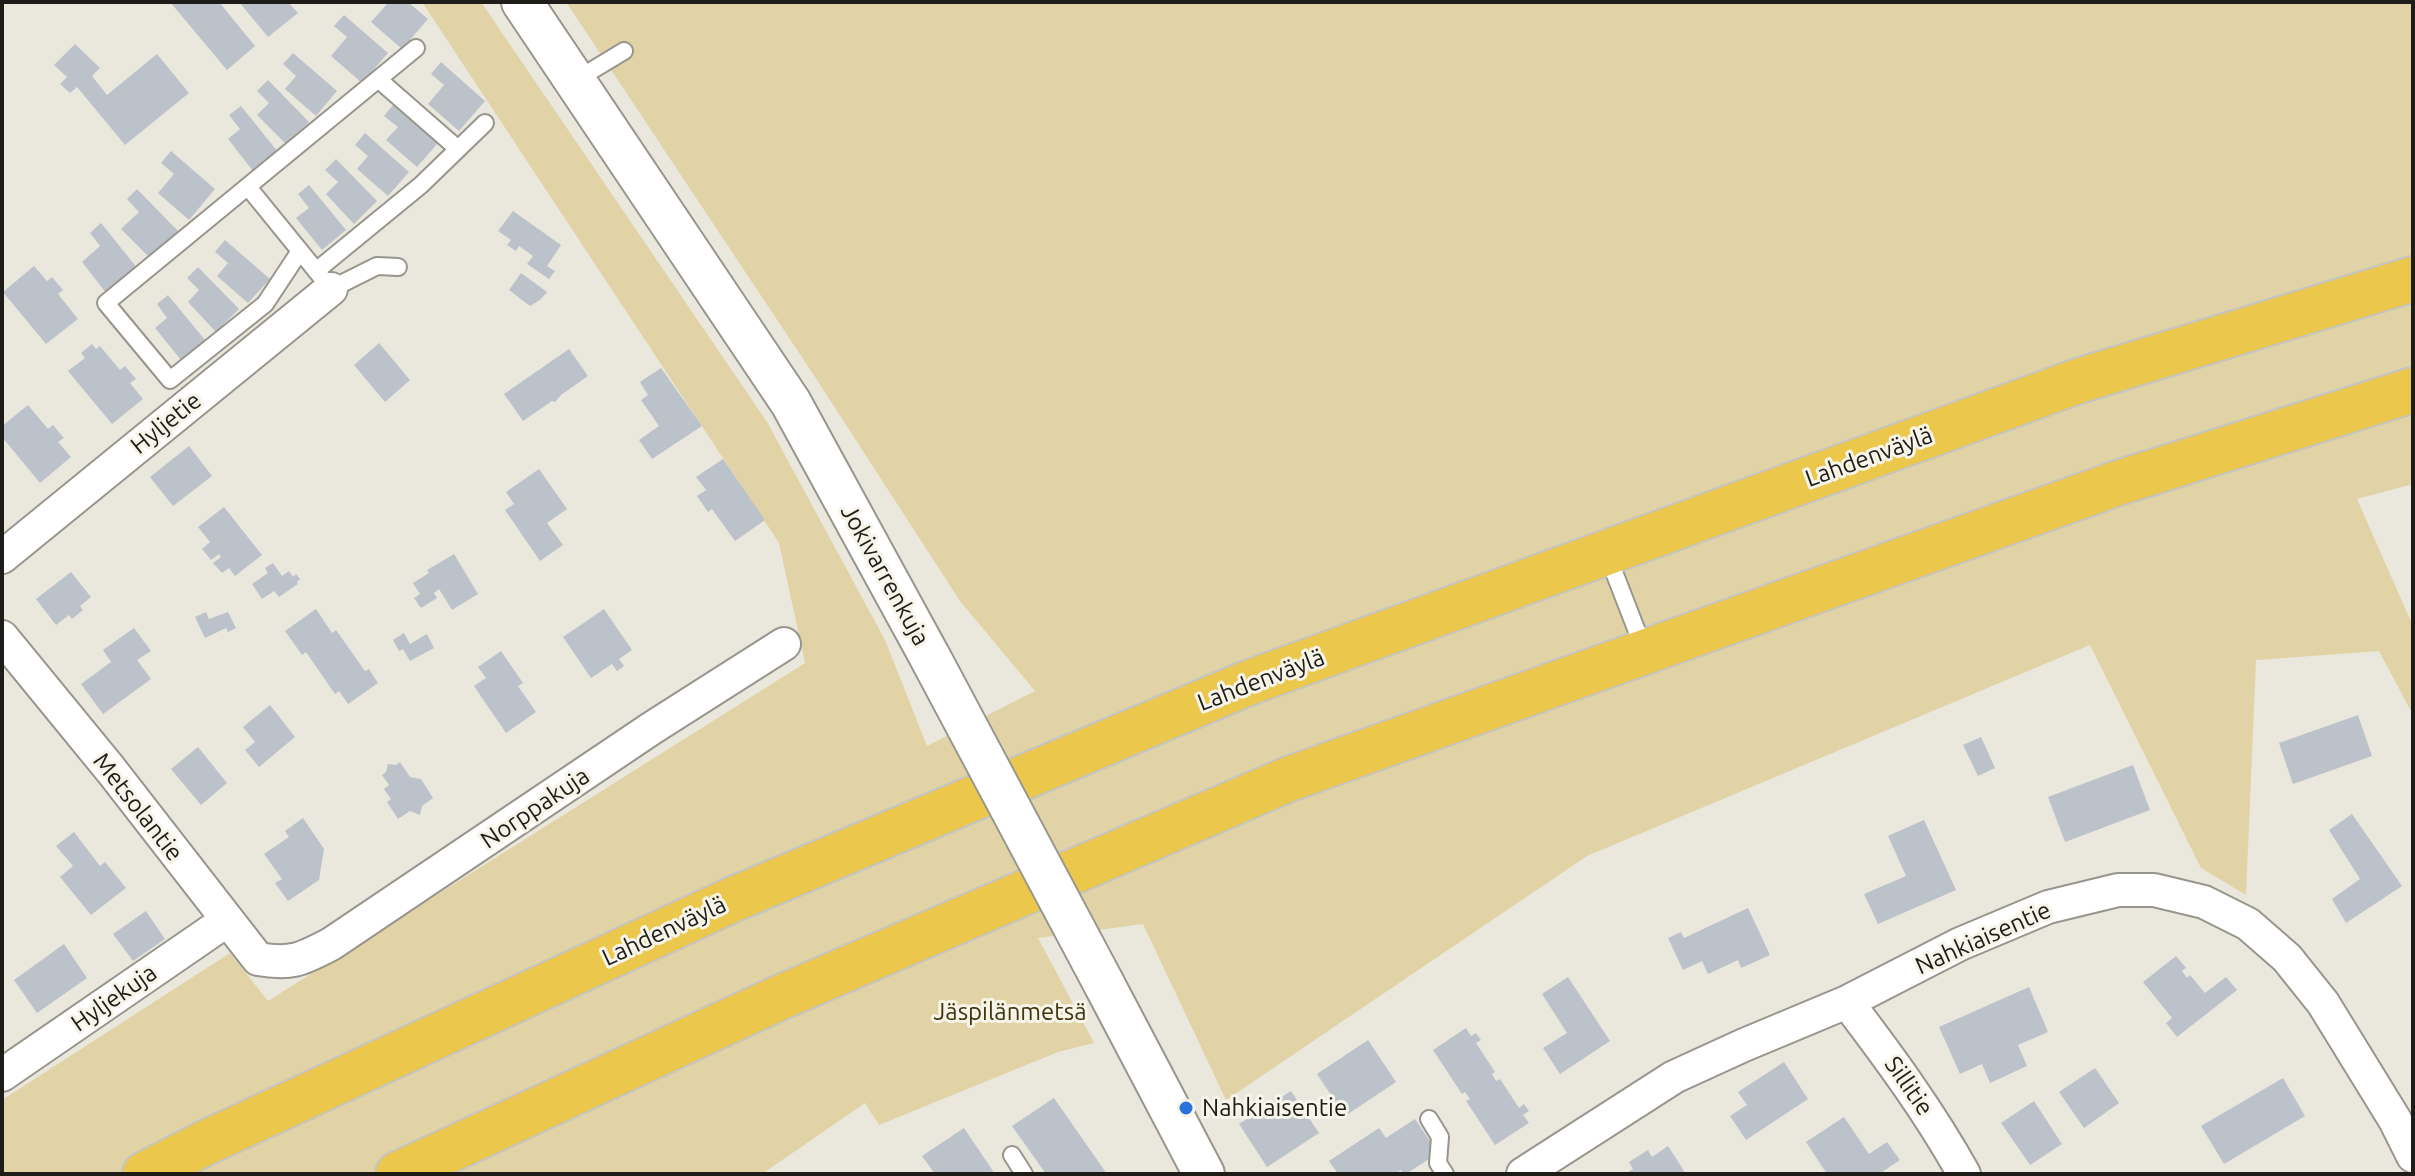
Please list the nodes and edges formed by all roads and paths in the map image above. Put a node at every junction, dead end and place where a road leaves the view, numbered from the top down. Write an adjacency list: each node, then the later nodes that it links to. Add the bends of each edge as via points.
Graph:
1 (522, 2): 5 (street, Jokivarrenkuja)
2 (416, 48): 4 (lane)
3 (624, 51): 5 (lane)
4 (378, 79): 7 (lane); 8 (lane)
5 (576, 80): 30 (street, Jokivarrenkuja, bridge, via 791,403)
6 (485, 123): 7 (lane)
7 (458, 149): 12 (lane)
8 (248, 187): 9 (lane); 9 (lane, via 106,303 170,380 265,304)
9 (300, 251): 12 (lane)
10 (398, 267): 12 (lane, via 377,266)
11 (2413, 279): 14 (highway, Lahdenväylä, via 2078,381)
12 (323, 280): 15 (street, Hyljetie)
13 (2413, 390): 18 (highway, via 2118,483)
14 (1607, 552): 18 (lane); 27 (highway, Lahdenväylä, via 1248,683 734,899)
15 (2, 557)
16 (2, 637): 19 (street, Metsolantie)
17 (784, 644): 20 (street, Norppakuja, via 331,944)
18 (1645, 652): 28 (highway, via 1289,779 779,998)
19 (226, 921): 20 (street, Metsolantie, via 258,959); 22 (street, Hyljekuja)
20 (281, 964)
21 (1847, 1002): 25 (street, Nahkiaisentie, via 1960,944 2048,907 2118,890 2154,890 2204,902 2248,924 2299,971); 26 (street, Nahkiaisentie, via 1674,1077); 32 (street, Sillitie, via 1899,1070)
22 (2, 1075)
23 (1429, 1119): 31 (lane, via 1440,1137 1438,1163)
24 (1012, 1155): 29 (lane)
25 (2413, 1156)
26 (1543, 1169)
27 (145, 1174)
28 (398, 1174)
29 (1024, 1174)
30 (1204, 1174)
31 (1445, 1174)
32 (1964, 1174)

